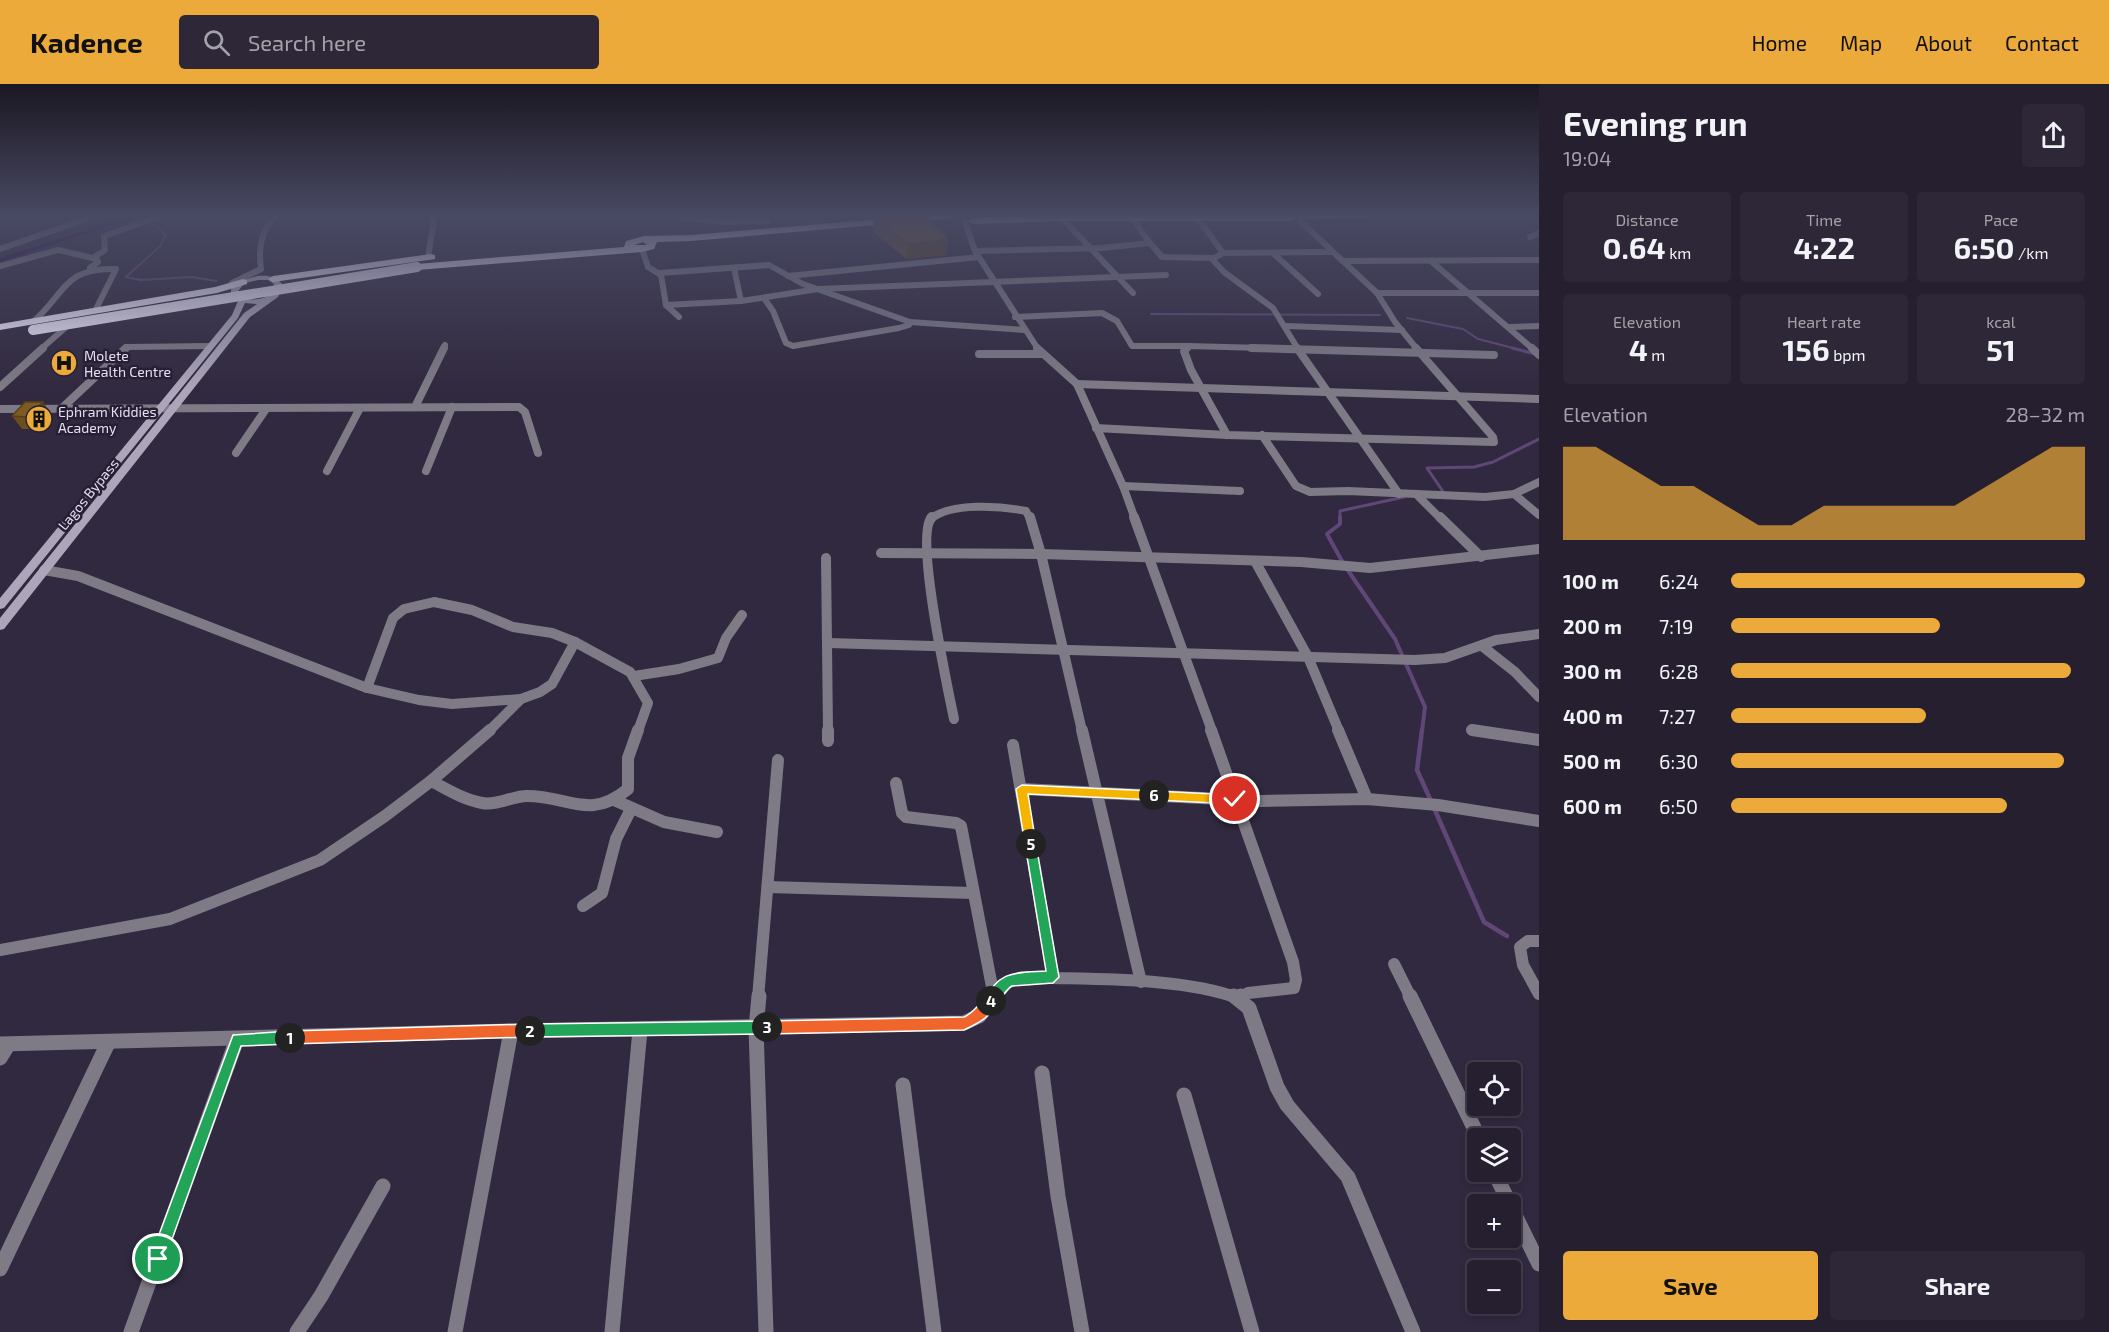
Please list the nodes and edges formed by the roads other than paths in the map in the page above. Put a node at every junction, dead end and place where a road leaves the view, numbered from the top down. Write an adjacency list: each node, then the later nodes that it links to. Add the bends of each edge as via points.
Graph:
1 (82, 272): 42 (street)
2 (116, 272): 38 (street)
3 (248, 272): 36 (street, via 221,287)
4 (254, 272): 24 (street)
5 (265, 272): 23 (street)
6 (313, 272): 23 (highway)
7 (370, 272): 42 (highway, bridge)
8 (398, 272): 32 (highway)
9 (671, 272): 19 (street)
10 (735, 272): 35 (street)
11 (781, 272): 21 (street)
12 (819, 272): 21 (street)
13 (989, 272): 25 (street)
14 (1114, 272): 22 (street)
15 (1224, 272): 43 (street, via 1274,308)
16 (1294, 272): 30 (street)
17 (1355, 272): 28 (street)
18 (1444, 272): 31 (street)
19 (660, 273): 37 (street)
20 (1166, 275): 22 (street)
21 (787, 276): 26 (street)
22 (1118, 277): 25 (street); 27 (street)
23 (269, 278): 24 (main road); 32 (main road, via 279,285)
24 (246, 281): 34 (main road, via 234,291); 36 (highway)
25 (996, 283): 26 (street); 40 (street)
26 (818, 289): 33 (street); 41 (street)
27 (1133, 293)
28 (1377, 293): 31 (street); 49 (street)
29 (1539, 293): 31 (street)
30 (1318, 294)
31 (1469, 294): 45 (street)
32 (271, 297): 34 (main road); 68 (main road, Lagos Bypass, via 247,315)
33 (764, 298): 35 (street); 41 (street, via 786,343 793,346 899,328)
34 (241, 301): 47 (highway); 52 (main road, Lagos Bypass, via 239,310)
35 (741, 301): 37 (street)
36 (151, 302): 38 (street); 42 (highway)
37 (666, 305): 39 (street)
38 (96, 309): 42 (street)
39 (679, 317)
40 (1015, 317): 48 (street); 53 (street, via 1102,313 1120,324 1132,346)
41 (910, 322): 48 (street)
42 (34, 324): 46 (highway); 50 (highway)
43 (1286, 326): 49 (street); 54 (street)
44 (1539, 326): 45 (street)
45 (1510, 327): 59 (street)
46 (0, 328)
47 (65, 328): 50 (highway); 61 (street)
48 (1025, 330): 57 (street)
49 (1402, 330): 55 (street)
50 (0, 336)
51 (445, 345): 66 (street)
52 (210, 346): 71 (street, via 127,347); 72 (main road, Lagos Bypass)
53 (1188, 346): 54 (street); 62 (street, via 1184,351)
54 (1298, 349): 55 (street); 63 (street)
55 (1422, 352): 58 (street); 64 (street)
56 (979, 354): 57 (street)
57 (1041, 354): 60 (street)
58 (1494, 355)
59 (1539, 355)
60 (1077, 384): 62 (street); 74 (street)
61 (0, 387)
62 (1200, 387): 63 (street); 75 (street)
63 (1327, 391): 64 (street); 77 (street)
64 (1455, 395): 65 (street); 77 (street, via 1494,442)
65 (1538, 399)
66 (415, 407): 67 (street); 69 (street)
67 (452, 407): 79 (street, via 519,407 525,412); 81 (street)
68 (173, 408): 72 (street); 73 (street); 97 (main road, Lagos Bypass)
69 (360, 408): 73 (street); 80 (street)
70 (0, 409): 71 (street)
71 (61, 409): 72 (street)
72 (159, 409): 98 (main road, Lagos Bypass)
73 (266, 409): 78 (street)
74 (1096, 428): 75 (street); 83 (street)
75 (1227, 435): 76 (street)
76 (1263, 435): 77 (street); 85 (street, via 1302,491)
77 (1359, 438): 85 (street)
78 (236, 453)
79 (538, 453)
80 (327, 471)
81 (426, 471)
82 (1539, 482): 87 (street)
83 (1123, 486): 84 (street); 95 (street)
84 (1240, 490)
85 (1399, 494): 86 (street)
86 (1416, 494): 87 (street); 93 (street)
87 (1514, 494): 88 (street)
88 (1539, 515)
89 (1537, 551): 93 (street)
90 (926, 552): 91 (street); 92 (street); 92 (street, via 927,523 935,513 984,507 1026,511); 104 (street)
91 (881, 553)
92 (1041, 554): 95 (street); 106 (street)
93 (1481, 557): 96 (street, via 1370,568)
94 (826, 558): 103 (street)
95 (1149, 559): 96 (street); 107 (street)
96 (1255, 561): 108 (street)
97 (44, 570): 100 (main road, Lagos Bypass); 110 (street, via 78,576)
98 (0, 605)
99 (742, 615): 109 (street, via 718,658)
100 (0, 626)
101 (1539, 634): 105 (street)
102 (574, 642): 109 (street); 110 (street, via 552,633 513,627 472,610 423,603 404,609 393,618); 112 (street, via 552,684)
103 (828, 643): 104 (street); 116 (street)
104 (941, 645): 106 (street); 113 (street)
105 (1482, 646): 108 (street, via 1445,658 1416,660); 111 (street)
106 (1063, 650): 107 (street); 122 (street)
107 (1184, 653): 108 (street); 123 (street)
108 (1308, 657): 124 (street)
109 (634, 676): 125 (street, via 648,703 631,744 628,789)
110 (367, 688): 112 (street, via 452,704)
111 (1539, 697)
112 (521, 699): 119 (street)
113 (954, 719)
114 (1472, 730): 115 (street)
115 (1539, 740)
116 (828, 741)
117 (1013, 745): 121 (street)
118 (778, 760): 129 (street)
119 (431, 781): 125 (street, via 485,804 515,796 584,807); 133 (street, via 339,849 307,866 170,919)
120 (896, 783): 130 (street, via 906,817 961,826)
121 (1022, 789): 122 (street); 135 (street)
122 (1098, 794): 123 (street); 136 (street)
123 (1235, 799): 124 (street); 139 (street, via 1296,980 1294,988 1248,993)
124 (1367, 799): 127 (street, via 1416,802)
125 (614, 800): 126 (street)
126 (631, 809): 128 (street, via 668,824); 131 (street, via 614,842 602,893)
127 (1539, 821)
128 (717, 831)
129 (768, 887): 130 (street); 140 (street)
130 (973, 893): 138 (street)
131 (583, 906)
132 (1539, 941): 137 (street, via 1520,947 1525,971)
133 (0, 950)
134 (1394, 964): 150 (street)
135 (1053, 977): 136 (street); 138 (street, via 1010,980)
136 (1141, 982): 139 (street, via 1216,990)
137 (1539, 994)
138 (994, 997): 140 (street, via 978,1017 964,1023)
139 (1238, 998): 163 (street, via 1249,1008 1287,1105 1348,1177)
140 (756, 1028): 141 (street); 159 (street)
141 (640, 1030): 142 (street); 158 (street)
142 (511, 1031): 143 (street); 157 (street)
143 (237, 1039): 144 (street); 155 (street)
144 (108, 1043): 145 (street); 154 (street)
145 (4, 1044): 146 (street)
146 (0, 1058)
147 (1042, 1073): 161 (street)
148 (903, 1084): 160 (street)
149 (1184, 1095): 162 (street)
150 (1474, 1128)
151 (383, 1186): 156 (street)
152 (1521, 1227): 153 (street)
153 (1539, 1264)
154 (0, 1269)
155 (131, 1332)
156 (297, 1332)
157 (455, 1332)
158 (612, 1332)
159 (766, 1332)
160 (934, 1332)
161 (1082, 1332)
162 (1252, 1332)
163 (1413, 1332)

